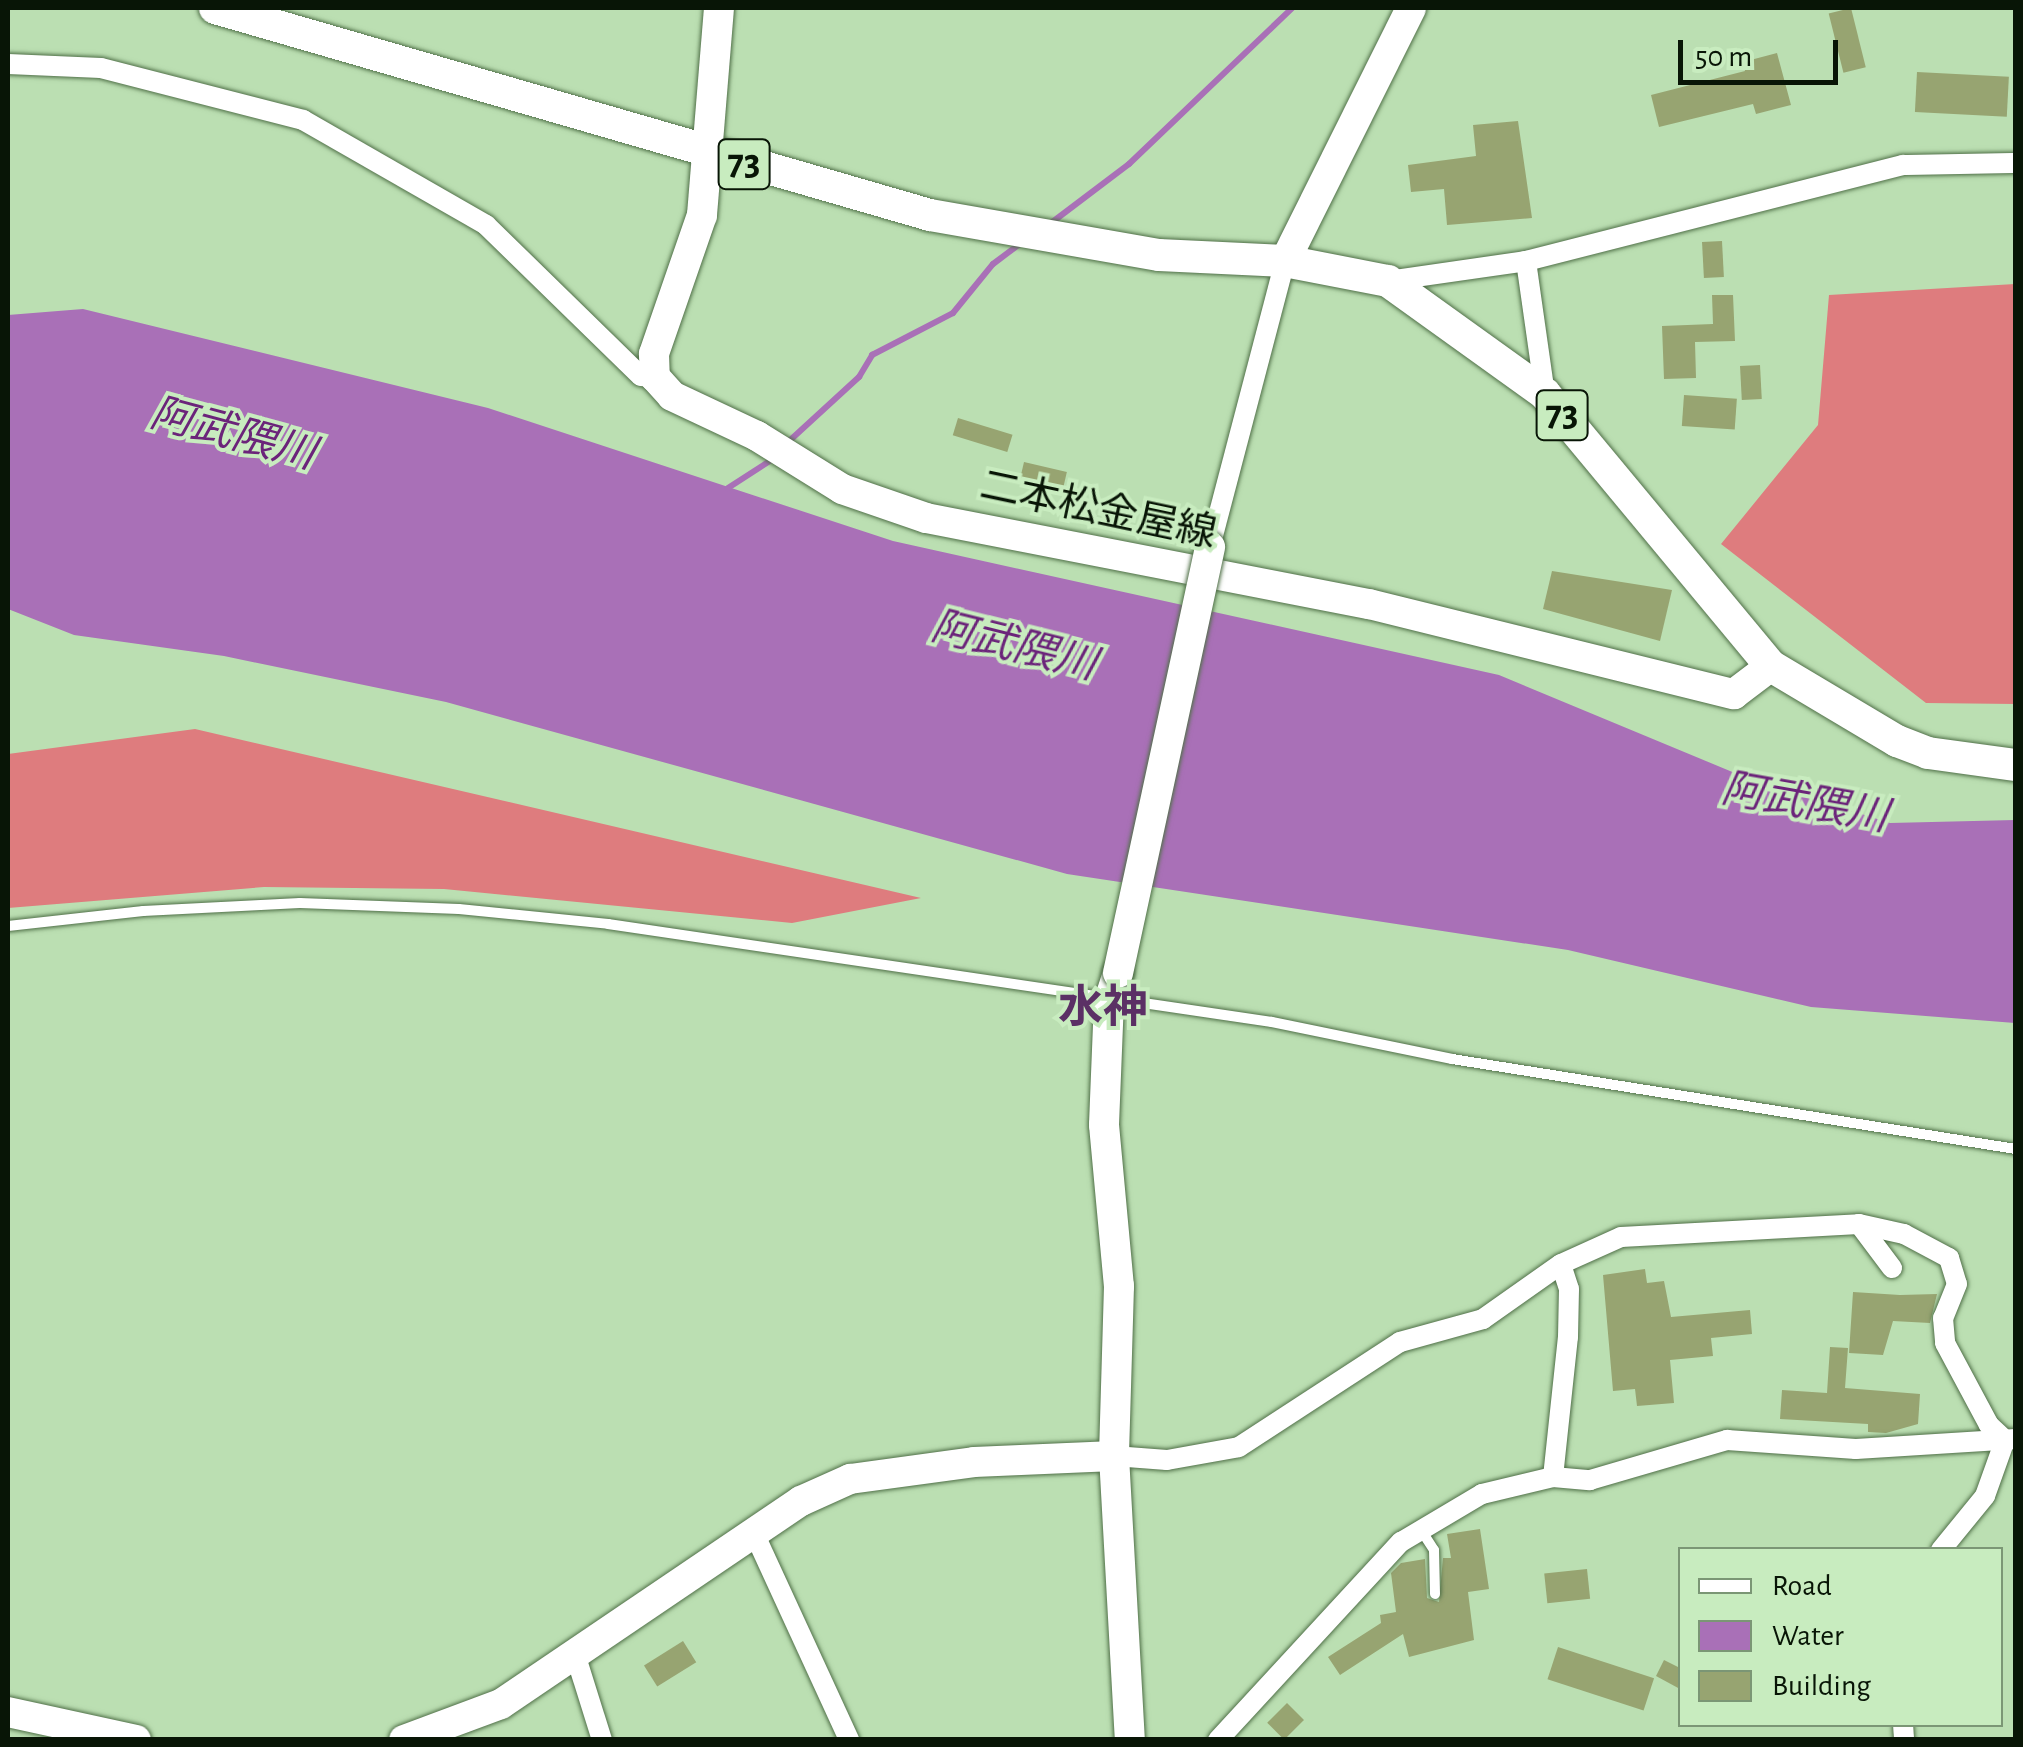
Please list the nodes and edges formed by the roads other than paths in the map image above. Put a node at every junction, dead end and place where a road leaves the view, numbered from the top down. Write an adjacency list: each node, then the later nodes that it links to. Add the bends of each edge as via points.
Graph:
1 (215, 8): 5 (main road, 73)
2 (719, 8): 5 (street)
3 (1411, 8): 7 (street)
4 (8, 64): 10 (street, via 101,68 304,120 486,224 641,376)
5 (708, 155): 7 (main road, 73, via 930,215 1159,255); 10 (street, 73, via 702,215 658,334)
6 (2016, 164): 8 (street, via 1903,166)
7 (1285, 261): 9 (main road, 73); 12 (street)
8 (1526, 262): 9 (street); 11 (street)
9 (1388, 281): 11 (main road, 73)
10 (655, 378): 13 (street, 二本松金屋線, via 672,396 757,436 842,489 926,518 1369,604 1734,694)
11 (1545, 394): 13 (main road, 73)
12 (1210, 547): 16 (street, bridge)
13 (1771, 666): 14 (main road, 73, via 1897,741 1928,753)
14 (2016, 765)
15 (8, 926): 16 (lane, via 280,904 459,908)
16 (1114, 986): 17 (lane); 22 (street, via 1104,1125 1119,1286)
17 (2016, 1149)
18 (1858, 1224): 19 (street, via 1665,1230 1598,1243); 20 (street); 21 (street, via 1904,1234 1949,1258 1957,1284 1943,1318 1945,1343 1989,1424)
19 (1562, 1264): 22 (street, via 1482,1319 1400,1342 1368,1360 1238,1448 1167,1460); 23 (street, via 1570,1289 1568,1337)
20 (1892, 1268)
21 (2010, 1440): 23 (street, via 1856,1449 1727,1440 1590,1480); 26 (street, via 1985,1496)
22 (1114, 1456): 25 (street, via 974,1462 850,1479); 35 (street)
23 (1553, 1476): 24 (street, via 1482,1494)
24 (1420, 1529): 27 (lane, via 1434,1550); 36 (street, via 1368,1574)
25 (754, 1533): 28 (street); 34 (street)
26 (1944, 1547)
27 (1435, 1594)
28 (576, 1657): 32 (street, via 501,1704); 33 (street)
29 (8, 1712): 30 (street)
30 (59, 1731): 31 (street)
31 (136, 1740)
32 (404, 1740)
33 (602, 1740)
34 (849, 1740)
35 (1130, 1740)
36 (1218, 1740)

